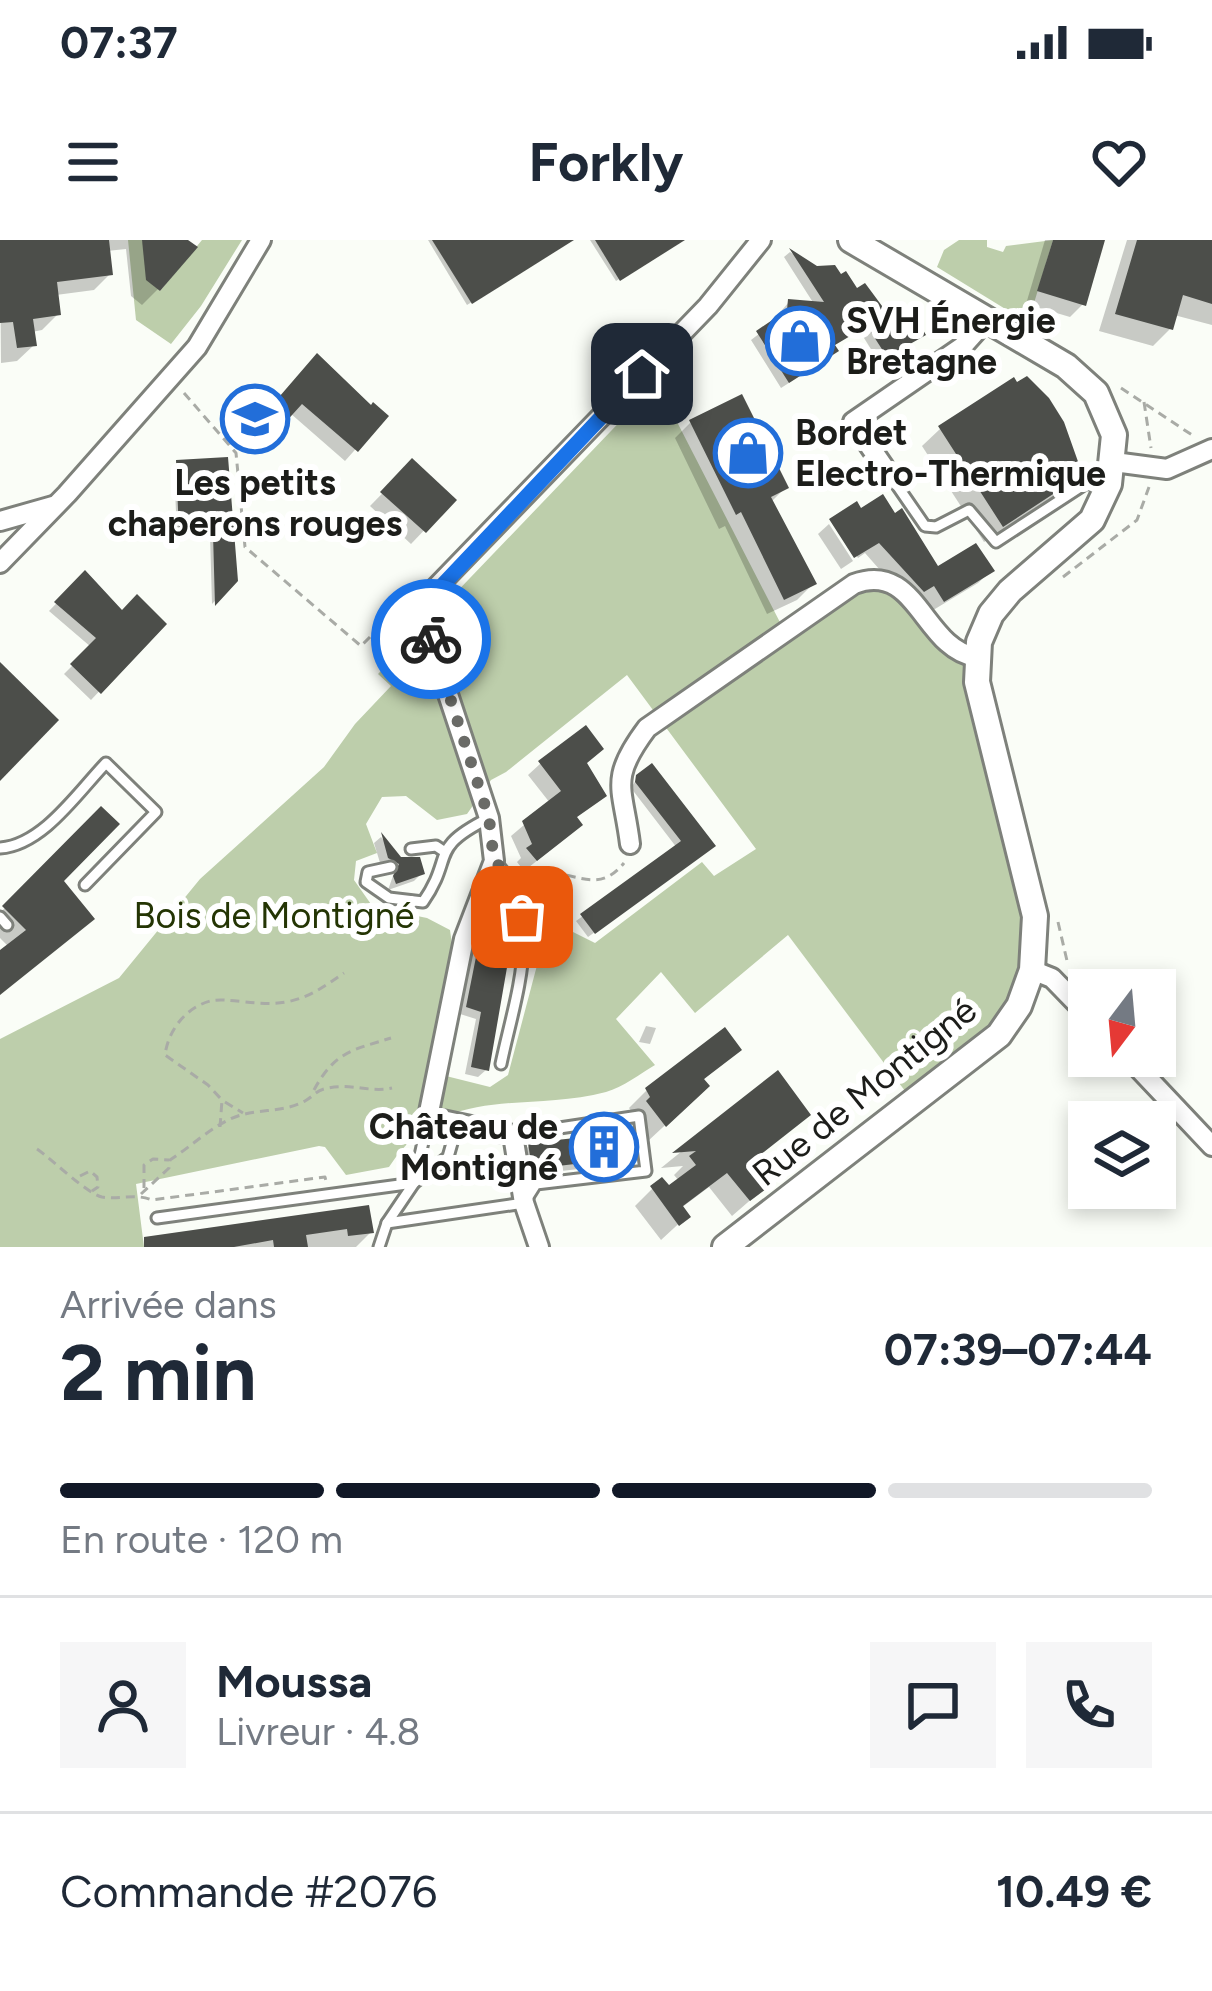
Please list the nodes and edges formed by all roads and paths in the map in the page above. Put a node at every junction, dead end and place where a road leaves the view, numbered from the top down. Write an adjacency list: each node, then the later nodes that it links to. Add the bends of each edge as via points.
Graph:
1 (261, 240): 6 (street)
2 (761, 240): 15 (street)
3 (851, 240): 4 (street)
4 (884, 249): 5 (street)
5 (988, 319): 8 (street, via 962,347 853,422); 10 (street, via 1096,393 1114,435)
6 (171, 377): 11 (street); 16 (path, via 236,454 244,547 361,646 381,626)
7 (1212, 449): 9 (street, via 1178,467); 9 (path, via 1144,402)
8 (884, 467): 10 (lane, via 925,526 969,509 996,542)
9 (1151, 467): 10 (street); 14 (path, via 1137,520)
10 (1111, 473): 17 (street, via 1091,520 991,614)
11 (57, 504): 12 (street); 13 (street)
12 (0, 521)
13 (0, 563)
14 (1058, 580)
15 (436, 592): 16 (street); 18 (street, via 433,649)
16 (393, 632)
17 (976, 657): 19 (street, via 944,641 900,587 873,579 854,584 647,728 621,774); 28 (street, Rue de Montigné, via 1035,916)
18 (489, 818): 22 (lane); 23 (street)
19 (629, 844): 25 (path, via 620,868 601,880)
20 (0, 848): 26 (lane, via 43,829 106,763 156,812)
21 (411, 849): 22 (lane)
22 (442, 850): 24 (lane, via 438,881 423,902 389,898 365,882 368,872)
23 (494, 861): 25 (lane); 39 (street, via 464,939)
24 (391, 867)
25 (511, 877): 33 (lane, via 525,944)
26 (85, 885)
27 (1056, 915): 30 (path, via 1070,971)
28 (1032, 970): 30 (street); 57 (street, Rue de Montigné, via 999,1036)
29 (344, 973): 37 (path, via 301,998 257,1006 209,1001 177,1023 165,1055)
30 (1065, 991): 31 (street)
31 (1068, 994)
32 (392, 1038): 36 (path, via 339,1056)
33 (501, 1064)
34 (1147, 1077): 43 (street)
35 (392, 1088): 36 (path)
36 (314, 1092): 38 (path, via 274,1112)
37 (222, 1100): 38 (path); 41 (path)
38 (244, 1114): 41 (path)
39 (428, 1117): 40 (street); 47 (lane)
40 (458, 1122): 42 (street); 47 (lane, via 448,1156)
41 (220, 1127): 45 (path)
42 (513, 1135): 52 (street); 52 (lane, via 639,1116 646,1171 536,1184)
43 (1212, 1146)
44 (37, 1149): 46 (path)
45 (170, 1160): 48 (path); 48 (path, via 144,1165)
46 (77, 1178): 49 (path); 49 (path, via 90,1171 97,1177)
47 (414, 1183): 51 (lane); 54 (lane)
48 (145, 1190): 50 (path)
49 (91, 1192): 50 (path)
50 (140, 1195): 51 (path, via 152,1201 325,1178)
51 (330, 1195): 53 (lane)
52 (524, 1203): 54 (lane); 56 (street)
53 (157, 1218)
54 (387, 1223): 55 (lane)
55 (379, 1247)
56 (539, 1247)
57 (725, 1247)

